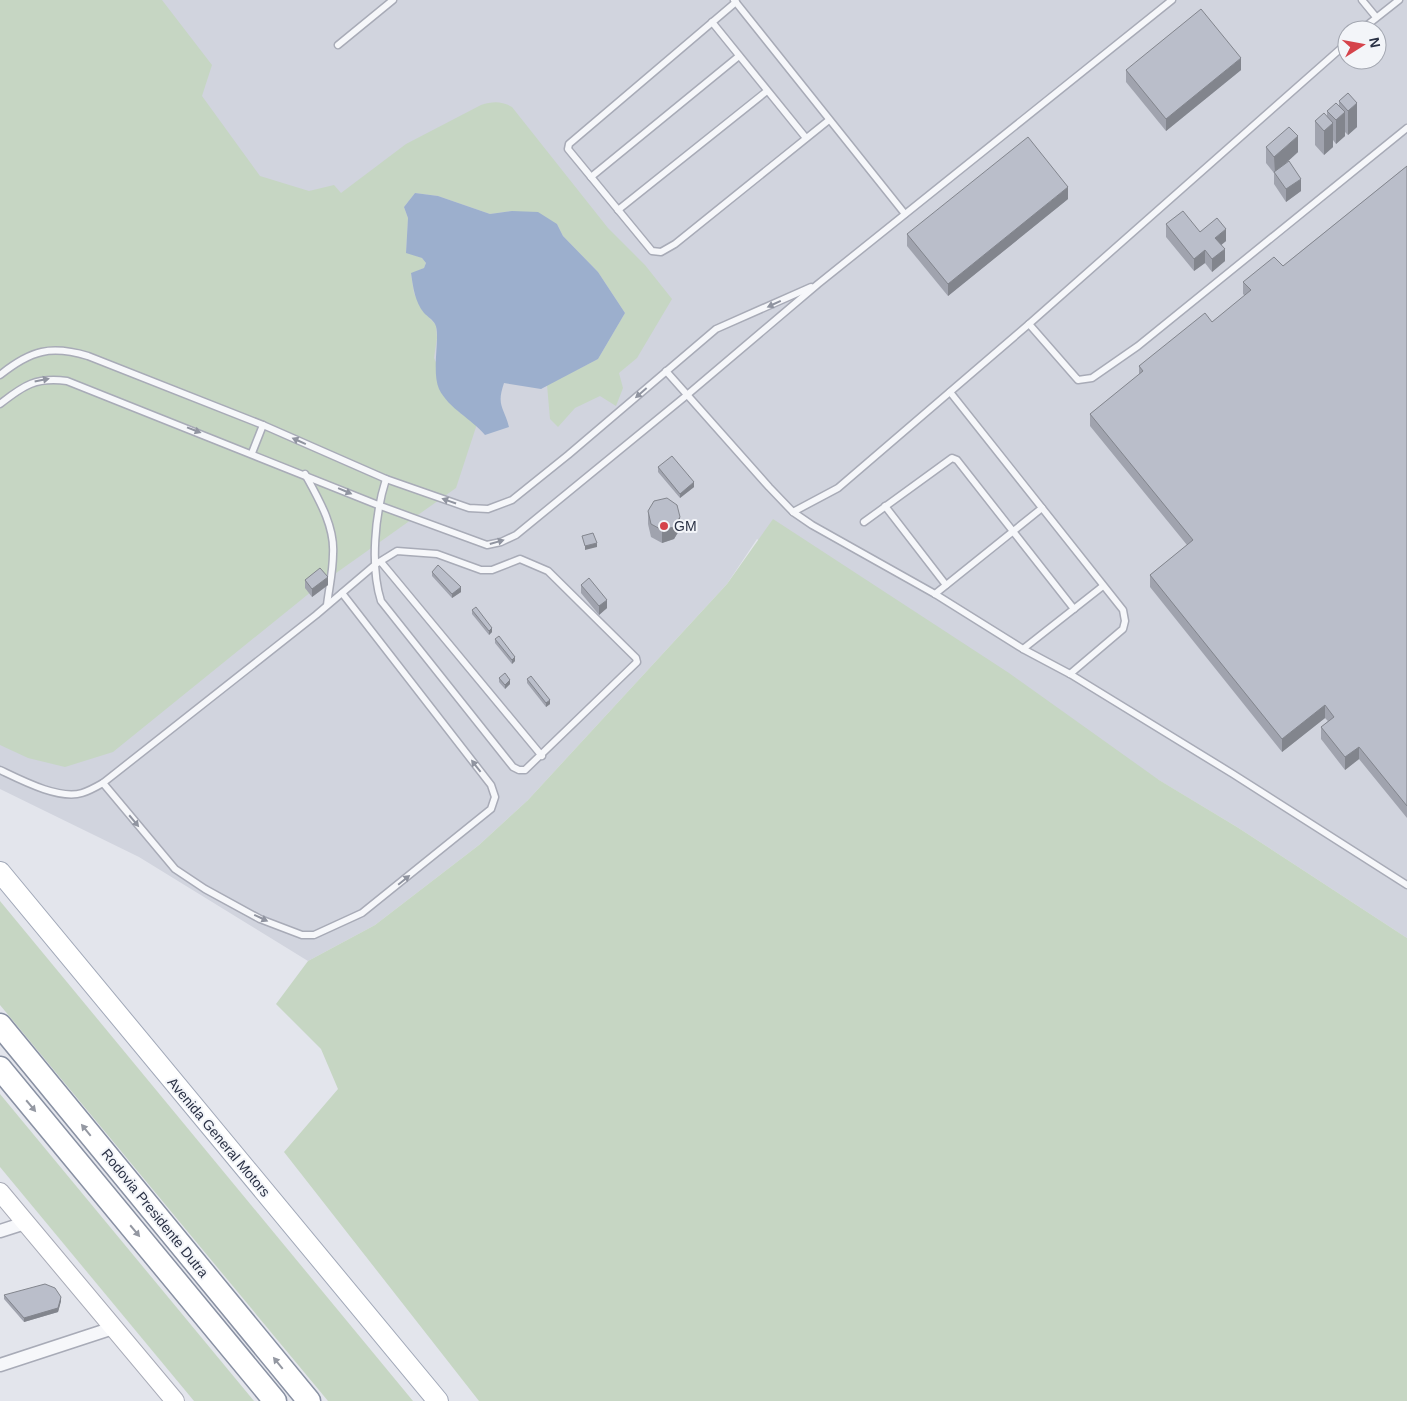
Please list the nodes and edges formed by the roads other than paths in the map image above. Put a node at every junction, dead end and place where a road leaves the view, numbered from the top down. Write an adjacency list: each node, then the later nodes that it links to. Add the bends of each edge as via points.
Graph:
1 (393, 0): 9 (lane)
2 (1172, 0): 18 (lane)
3 (1362, 0): 6 (lane)
4 (1399, 0): 6 (lane)
5 (735, 1): 8 (lane); 13 (lane)
6 (1376, 17): 7 (lane)
7 (1373, 20)
8 (712, 22): 11 (lane); 16 (lane, via 569,144 568,149)
9 (338, 45)
10 (1337, 52): 20 (lane)
11 (739, 56): 12 (lane); 16 (lane)
12 (768, 91): 15 (lane); 17 (lane)
13 (829, 120): 15 (lane); 18 (lane)
14 (1407, 128): 20 (lane, via 1138,346 1092,378 1078,380)
15 (806, 138): 17 (lane, via 661,252 652,251)
16 (591, 177): 17 (lane)
17 (618, 210)
18 (904, 214): 19 (lane)
19 (818, 284): 21 (lane, one-way to 21, via 716,328); 24 (lane)
20 (1029, 324): 23 (lane)
21 (666, 372): 24 (lane); 29 (lane, one-way to 29, via 512,500 488,509 469,508)
22 (0, 375): 26 (lane, via 37,352 64,349)
23 (950, 392): 32 (lane); 33 (lane, via 838,488)
24 (687, 395): 30 (lane, one-way to 24, via 487,545 501,542 516,534); 33 (lane)
25 (0, 404): 27 (lane, one-way to 27, via 29,383 47,379 67,381)
26 (263, 425): 27 (lane); 29 (lane, one-way to 26)
27 (252, 453): 28 (lane)
28 (305, 474): 30 (lane, one-way to 30); 41 (lane, via 322,507 334,553)
29 (386, 479): 30 (lane)
30 (378, 505): 36 (lane)
31 (885, 506): 34 (lane); 35 (lane, via 952,458 957,460); 37 (lane)
32 (1042, 508): 35 (lane); 38 (lane)
33 (793, 512): 40 (lane)
34 (864, 522)
35 (1013, 531): 37 (lane); 42 (lane)
36 (378, 563): 39 (lane); 45 (lane); 45 (lane, via 375,583 381,600 513,766 525,770); 45 (lane, via 397,552 436,554 486,570 520,559 548,571 636,658 637,662 615,686)
37 (946, 585): 40 (lane)
38 (1103, 586): 42 (lane); 44 (lane, via 1123,610 1123,629)
39 (342, 592): 41 (lane); 47 (lane, one-way to 39, via 175,869 246,911 302,935 314,935 362,913 392,889 491,809 495,797 492,785)
40 (936, 594): 43 (lane)
41 (327, 605): 47 (lane)
42 (1074, 609): 43 (lane)
43 (1023, 649): 44 (lane)
44 (1070, 674): 49 (lane)
45 (542, 756)
46 (0, 770): 47 (lane, via 62,793 80,794)
47 (103, 784)
48 (0, 872): 60 (main road, Avenida General Motors)
49 (1407, 885)
50 (0, 1025): 59 (highway, Rodovia Presidente Dutra, one-way to 50)
51 (0, 1068): 58 (highway, Rodovia Presidente Dutra, one-way to 58)
52 (0, 1192): 53 (street)
53 (25, 1223): 54 (street); 55 (street)
54 (0, 1231)
55 (113, 1328): 56 (street); 57 (street)
56 (0, 1366)
57 (175, 1401)
58 (275, 1401)
59 (309, 1401)
60 (438, 1401)

